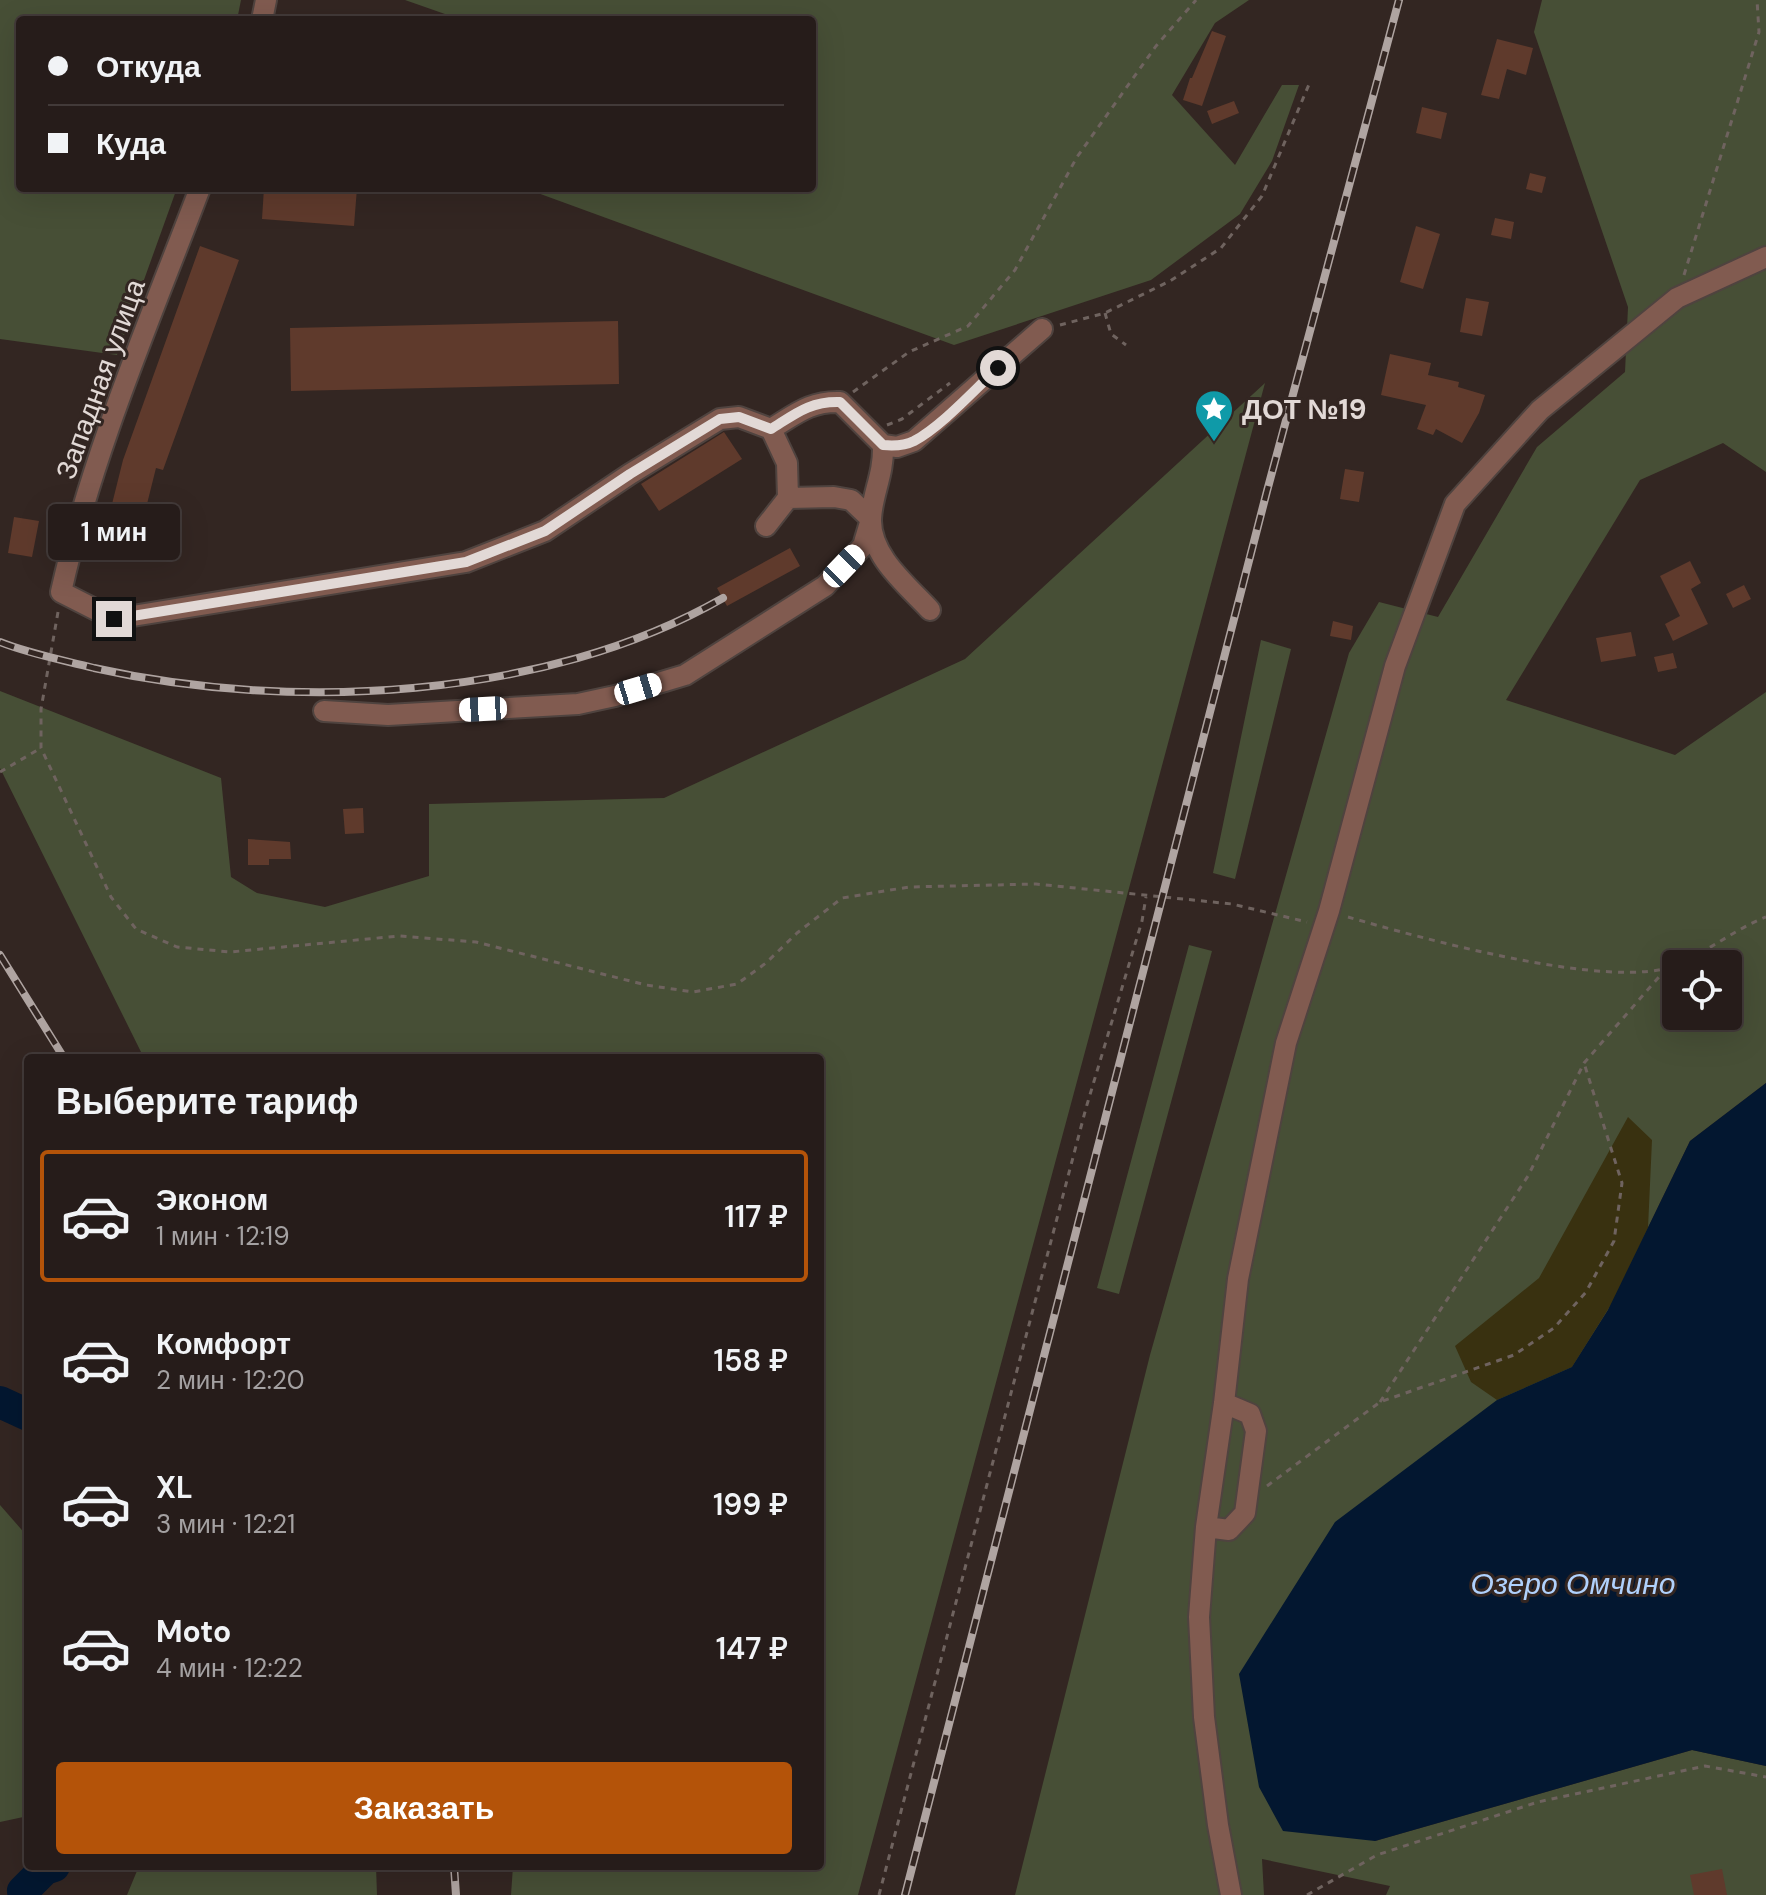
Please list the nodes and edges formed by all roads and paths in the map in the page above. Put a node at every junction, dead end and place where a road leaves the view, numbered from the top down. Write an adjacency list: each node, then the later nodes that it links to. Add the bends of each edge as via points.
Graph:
1 (1196, 0): 11 (path, via 1147,58 1077,157 1015,270 968,326 909,352)
2 (1757, 0): 6 (path, via 1759,32)
3 (1310, 82): 7 (path, via 1262,196 1221,248)
4 (198, 192): 18 (street, Западная улица, via 121,396)
5 (1766, 257): 6 (street)
6 (1677, 298): 25 (street, via 1540,410 1455,504 1395,666)
7 (1105, 313): 8 (path); 9 (path, via 1111,334)
8 (1042, 329): 14 (street, via 914,441)
9 (1126, 345)
10 (950, 382): 12 (path, via 902,419)
11 (840, 402): 12 (street); 13 (street, via 809,405)
12 (863, 425): 14 (street)
13 (771, 429): 15 (street, via 787,463); 18 (street, via 739,417 720,419 545,531 466,562 114,619)
14 (883, 445): 16 (street, via 884,466)
15 (788, 498): 16 (street, via 851,500); 17 (street)
16 (871, 519): 19 (street, via 877,546 890,567); 20 (street, via 863,546 825,586 685,675 578,704 388,715)
17 (766, 526)
18 (61, 592): 21 (path, via 41,709)
19 (930, 610)
20 (324, 711)
21 (41, 748): 22 (path); 23 (path, via 111,897 136,929 177,947 230,952 399,936 445,939 693,992 737,984 842,898 909,887 1036,884)
22 (0, 772)
23 (1146, 897): 25 (path); 35 (path)
24 (1766, 917): 26 (path)
25 (1326, 918): 27 (path, via 1552,964 1609,972); 31 (street, via 1286,1043 1238,1279)
26 (1708, 950)
27 (1662, 970)
28 (1662, 973): 29 (path)
29 (1584, 1063): 30 (path, via 1528,1176); 30 (path, via 1622,1183 1614,1241 1586,1292 1554,1328 1514,1355)
30 (1380, 1402): 32 (path)
31 (1224, 1403): 32 (street, via 1250,1414 1256,1431); 33 (street)
32 (1247, 1503): 33 (street, via 1229,1530)
33 (1206, 1527): 36 (street, via 1199,1617 1204,1717)
34 (1766, 1777): 37 (path, via 1705,1766 1538,1802 1377,1855)
35 (879, 1895)
36 (1231, 1895)
37 (1307, 1895)

